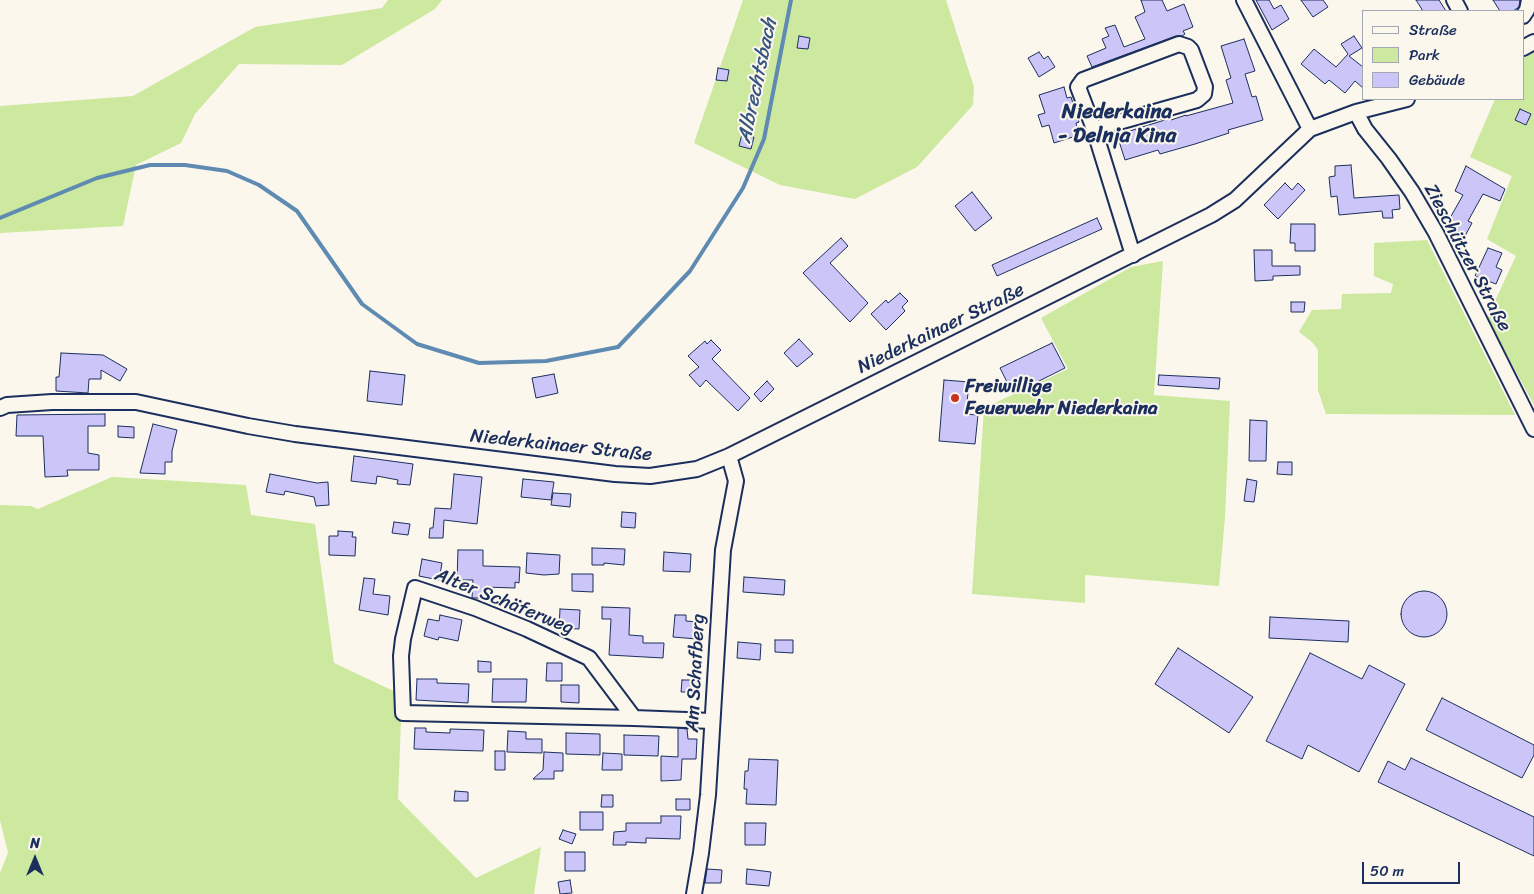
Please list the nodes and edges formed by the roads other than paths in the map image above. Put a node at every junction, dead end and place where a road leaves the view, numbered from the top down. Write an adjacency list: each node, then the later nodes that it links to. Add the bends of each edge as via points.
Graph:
1 (1244, 0): 6 (street)
2 (1529, 0): 3 (street)
3 (1524, 14)
4 (1403, 100): 5 (street, Niederkainaer Straße)
5 (1356, 112): 6 (street, Niederkainaer Straße); 10 (street, Zieschützer Straße, via 1365,130 1412,192 1436,233)
6 (1310, 129): 8 (street, Niederkainaer Straße, via 1235,200)
7 (1094, 130): 7 (street, via 1078,87 1083,80 1179,44 1191,50 1205,87 1204,94 1197,100); 8 (street)
8 (1133, 255): 11 (street, Niederkainaer Straße)
9 (0, 408): 11 (street, Niederkainaer Straße, via 52,402 136,402 295,434 624,475 675,474)
10 (1534, 429)
11 (728, 456): 13 (street, Am Schafberg, via 736,481 722,550)
12 (634, 718): 12 (street, Alter Schäferweg, via 589,658 518,625 415,588 401,656 403,713); 13 (street, Alter Schäferweg)
13 (712, 721): 14 (street, Am Schafberg, via 708,795)
14 (694, 894)

